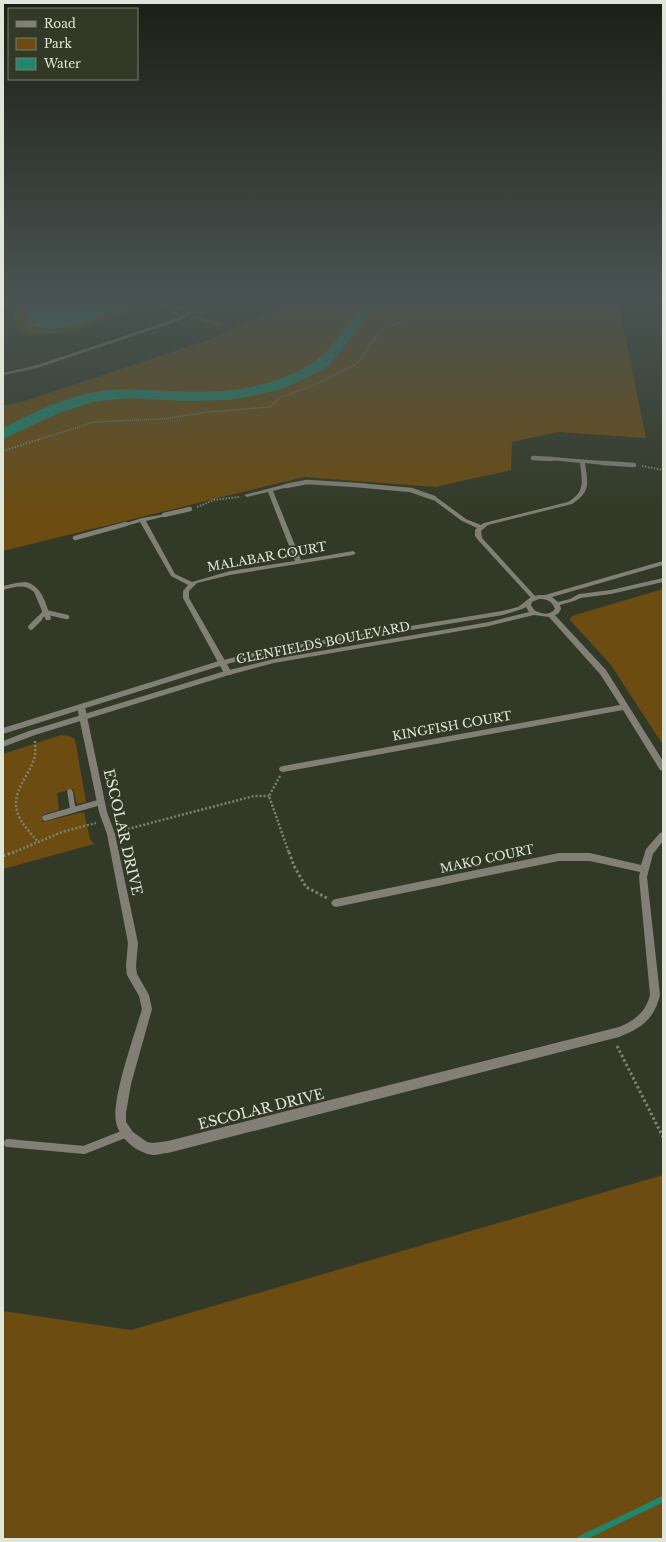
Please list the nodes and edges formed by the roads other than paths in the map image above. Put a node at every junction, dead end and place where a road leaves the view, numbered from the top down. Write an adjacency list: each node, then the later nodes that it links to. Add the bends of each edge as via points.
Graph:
1 (533, 458): 2 (lane)
2 (552, 459): 3 (street)
3 (582, 461): 4 (street); 14 (street, via 584,487 579,498 570,503)
4 (604, 463): 5 (lane)
5 (634, 465)
6 (286, 486): 7 (street); 9 (lane, via 308,482 356,485 411,490)
7 (270, 490): 8 (street); 17 (street)
8 (247, 495)
9 (434, 498): 14 (street, via 464,520)
10 (190, 509): 11 (lane)
11 (164, 515): 12 (street)
12 (142, 520): 13 (street); 20 (street, via 173,575)
13 (126, 524): 15 (lane)
14 (480, 527): 23 (street, via 480,539)
15 (75, 538)
16 (353, 553): 17 (street, MALABAR COURT)
17 (298, 562): 20 (street, MALABAR COURT, via 230,572)
18 (663, 563): 22 (street)
19 (663, 580): 24 (street, via 612,592 579,596)
20 (191, 584): 30 (street, via 186,591 186,598)
21 (3, 588): 26 (street, via 26,584 35,587)
22 (546, 597): 23 (street); 24 (street)
23 (532, 600): 25 (street, via 529,608); 30 (street, GLENFIELDS BOULEVARD, via 520,608 503,613 270,651)
24 (558, 604): 27 (street, via 557,612)
25 (535, 613): 27 (street); 31 (street, GLENFIELDS BOULEVARD, via 489,624 274,661)
26 (46, 615): 28 (lane); 29 (lane)
27 (551, 615): 33 (street, via 597,666)
28 (67, 617)
29 (31, 627)
30 (222, 663): 31 (street); 32 (street, GLENFIELDS BOULEVARD)
31 (228, 673): 34 (street, GLENFIELDS BOULEVARD)
32 (81, 707): 34 (street, ESCOLAR DRIVE); 35 (street, GLENFIELDS BOULEVARD)
33 (624, 707): 37 (street); 38 (street, KINGFISH COURT)
34 (83, 717): 36 (street, GLENFIELDS BOULEVARD); 40 (street, ESCOLAR DRIVE)
35 (3, 731)
36 (3, 744)
37 (663, 768)
38 (283, 769)
39 (70, 792): 41 (lane)
40 (101, 802): 41 (lane); 46 (street, ESCOLAR DRIVE, via 111,834 133,943 132,975 144,995 147,1009 121,1104 121,1122)
41 (73, 810): 42 (lane)
42 (45, 818)
43 (663, 835): 44 (street, ESCOLAR DRIVE, via 649,852)
44 (644, 869): 45 (street, MAKO COURT, via 590,857 564,856); 46 (street, ESCOLAR DRIVE, via 643,887 655,995 651,1009 640,1023 619,1032 168,1147 153,1149 139,1144)
45 (336, 903)
46 (127, 1133): 47 (lane, via 84,1150)
47 (8, 1143)

